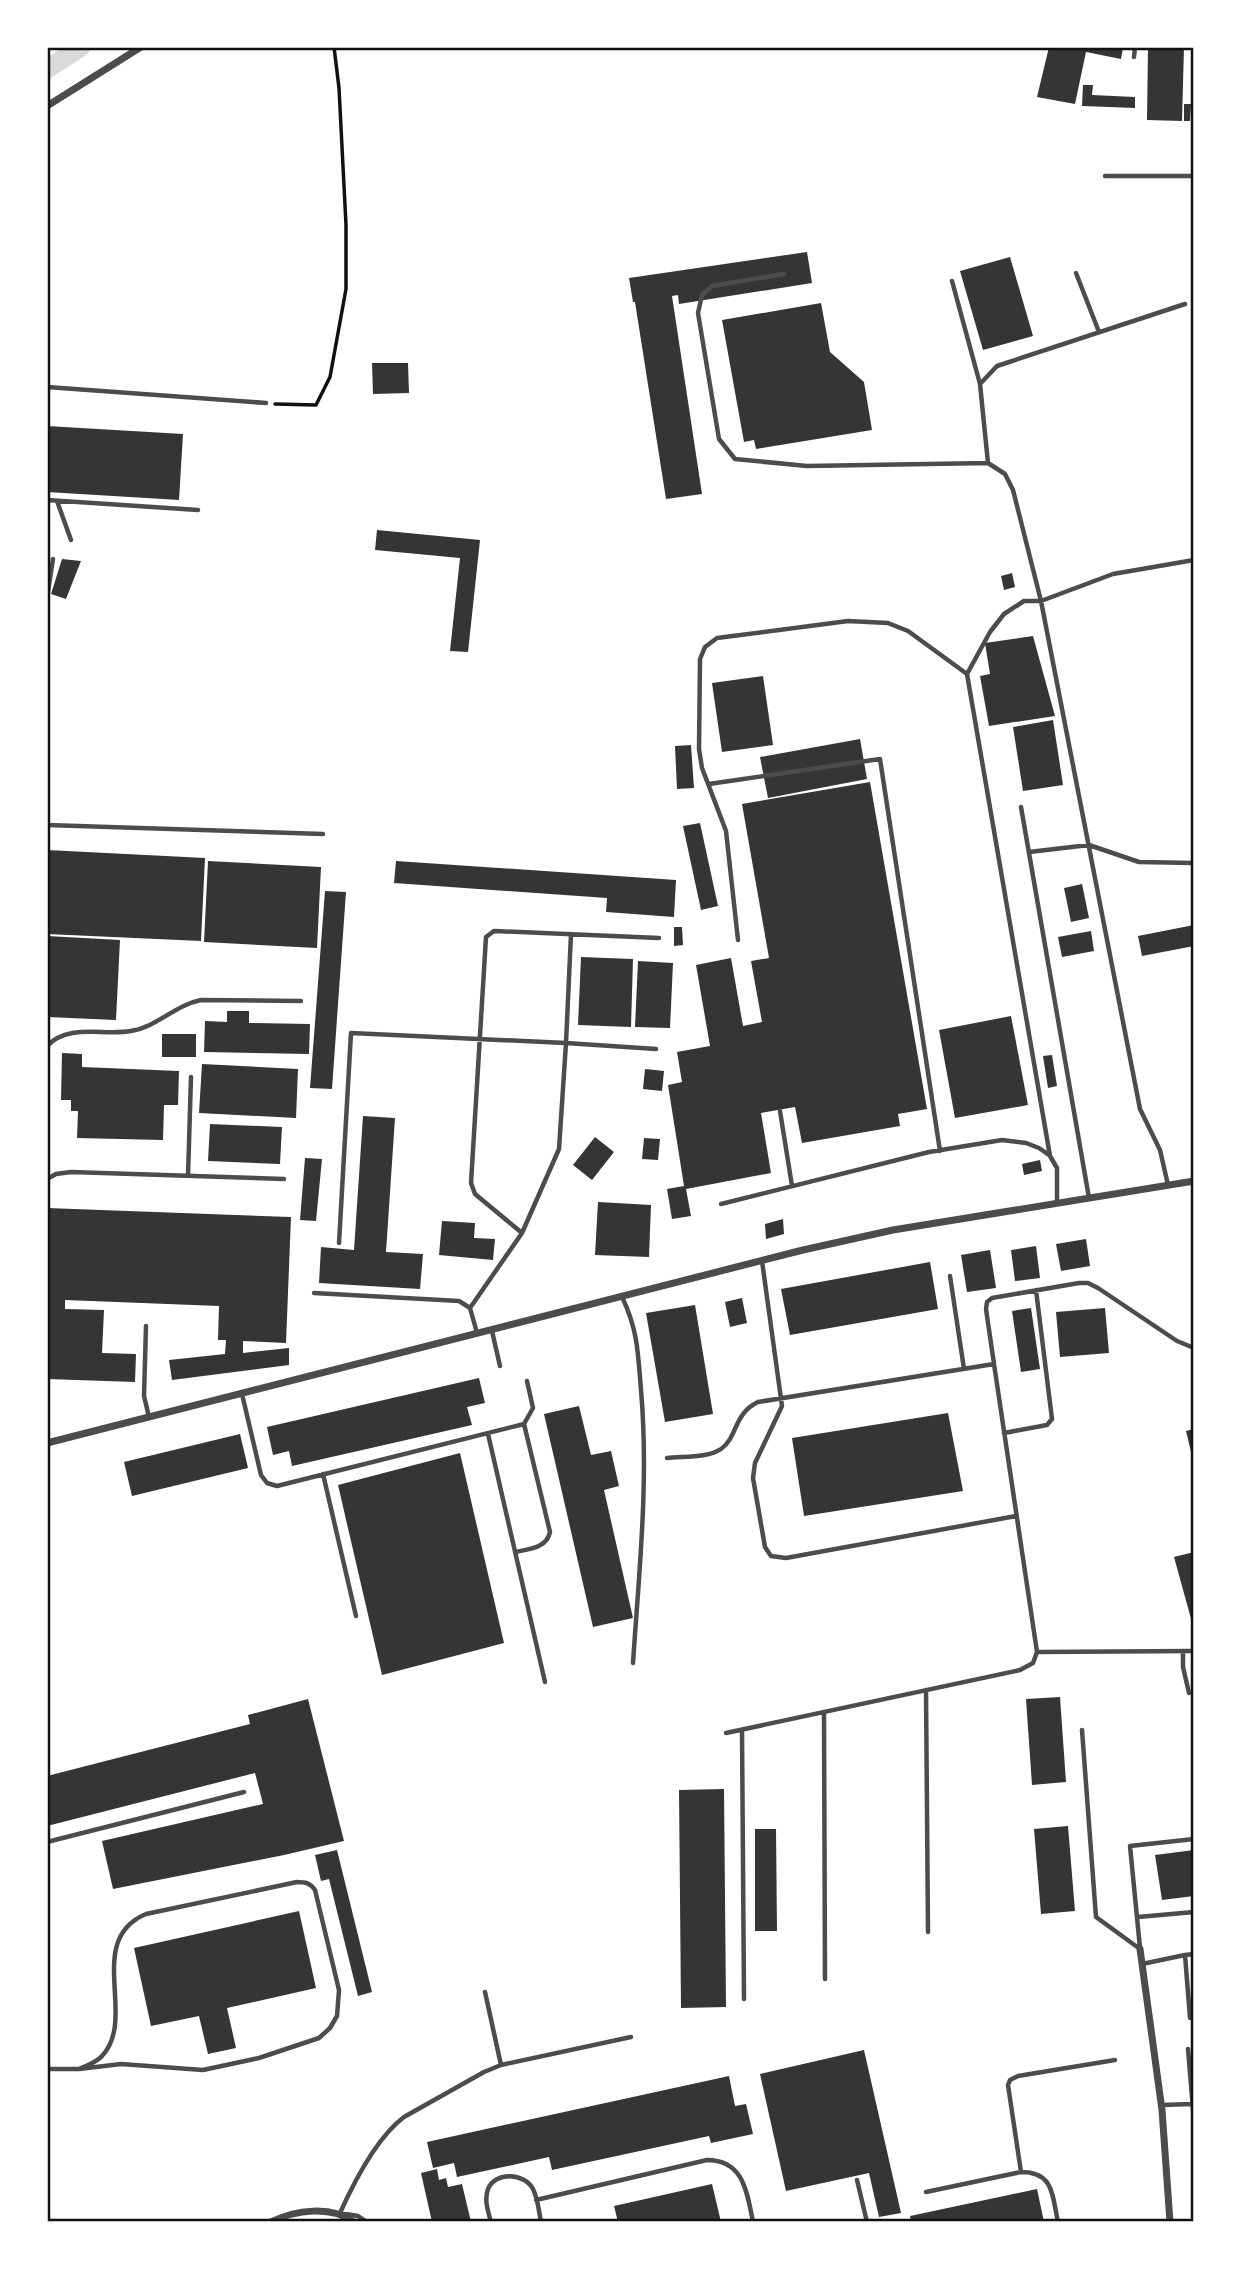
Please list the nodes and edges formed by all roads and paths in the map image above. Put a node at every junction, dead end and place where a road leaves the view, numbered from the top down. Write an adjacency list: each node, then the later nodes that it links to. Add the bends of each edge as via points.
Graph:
1 (141, 47): 5 (street)
2 (334, 47): 15 (path, via 346,251 345,289 330,377 316,405)
3 (1135, 47): 4 (lane)
4 (1134, 57)
5 (47, 106)
6 (1105, 176): 7 (lane)
7 (1194, 176)
8 (1076, 273): 12 (lane)
9 (784, 274): 16 (lane, via 712,286 702,295 698,313 719,439 735,459 807,466)
10 (952, 281): 13 (lane)
11 (1185, 304): 12 (lane)
12 (1100, 332): 13 (lane, via 997,366)
13 (980, 384): 16 (lane)
14 (47, 387): 15 (lane)
15 (266, 403)
16 (988, 463): 24 (lane, via 1005,474 1013,490)
17 (47, 500): 18 (lane)
18 (57, 501): 19 (lane); 20 (lane)
19 (198, 510)
20 (71, 540)
21 (53, 559): 23 (lane)
22 (1194, 560): 24 (lane, via 1113,574)
23 (47, 598)
24 (1041, 601): 25 (lane, via 1024,601 1004,614); 30 (lane)
25 (967, 674): 26 (lane, via 908,631 888,623 848,621 717,638 705,647 700,659 699,749); 45 (lane)
26 (709, 783): 35 (lane, via 726,831); 44 (lane, via 880,759)
27 (1021, 807): 31 (lane)
28 (47, 825): 29 (lane)
29 (323, 834)
30 (1089, 845): 31 (lane); 32 (lane, via 1139,862); 51 (lane, via 1140,1109 1160,1150)
31 (1028, 852): 52 (lane)
32 (1194, 863)
33 (571, 934): 34 (lane); 37 (lane, via 494,931 486,937); 39 (lane)
34 (659, 938)
35 (738, 940)
36 (301, 1001): 38 (lane, via 201,1000 135,1031 70,1032)
37 (479, 1039): 39 (lane); 55 (lane, via 471,1183 475,1194); 56 (lane, via 351,1033)
38 (50, 1040): 40 (lane)
39 (566, 1043): 41 (lane); 55 (lane, via 559,1149)
40 (47, 1046)
41 (656, 1049)
42 (191, 1077): 46 (lane)
43 (780, 1111): 50 (lane)
44 (940, 1151): 45 (lane, via 1002,1140 1026,1143); 50 (lane)
45 (1050, 1156): 53 (lane, via 1057,1168)
46 (188, 1176): 47 (lane, via 72,1172); 48 (lane)
47 (47, 1179)
48 (284, 1179)
49 (1194, 1181): 51 (street)
50 (792, 1186): 54 (lane)
51 (1168, 1186): 52 (street)
52 (1089, 1198): 53 (street)
53 (1057, 1202): 57 (street, via 893,1230)
54 (721, 1204)
55 (522, 1233): 62 (lane)
56 (339, 1243)
57 (762, 1260): 61 (street); 72 (lane)
58 (950, 1276): 69 (lane)
59 (1036, 1290): 66 (lane, via 1088,1283); 67 (lane, via 992,1298 987,1303); 75 (lane, via 1052,1419 1047,1425)
60 (314, 1293): 62 (lane, via 459,1301)
61 (622, 1297): 64 (street); 86 (lane, via 637,1336 644,1421 645,1480)
62 (470, 1308): 65 (lane)
63 (146, 1326): 73 (lane, via 144,1396)
64 (492, 1331): 65 (street); 68 (lane)
65 (477, 1334): 71 (street)
66 (1194, 1348)
67 (994, 1364): 69 (lane); 75 (lane)
68 (500, 1366)
69 (964, 1369): 72 (lane)
70 (527, 1381): 74 (lane, via 533,1408)
71 (243, 1394): 73 (street); 79 (lane, via 261,1475 267,1483 277,1486)
72 (781, 1400): 78 (lane, via 749,1406 724,1447 713,1453); 80 (lane, via 753,1478 765,1547 771,1556 786,1558)
73 (149, 1418): 77 (street)
74 (524, 1424): 76 (lane); 81 (lane, via 550,1532 543,1545)
75 (1004, 1433): 80 (lane)
76 (488, 1434): 79 (lane); 81 (lane)
77 (47, 1443)
78 (667, 1458)
79 (323, 1474): 82 (lane)
80 (1016, 1516): 85 (lane)
81 (515, 1552): 87 (lane)
82 (356, 1616)
83 (1183, 1651): 84 (lane); 85 (lane); 89 (lane)
84 (1194, 1651)
85 (1037, 1652): 88 (lane, via 1033,1663 1020,1670)
86 (633, 1663)
87 (545, 1682)
88 (926, 1690): 90 (lane); 99 (lane)
89 (1189, 1693)
90 (824, 1712): 91 (lane); 104 (lane)
91 (742, 1730): 93 (lane); 106 (lane)
92 (1082, 1730): 100 (lane, via 1096,1917)
93 (726, 1733)
94 (244, 1792): 96 (lane)
95 (1194, 1839): 98 (lane, via 1130,1846)
96 (47, 1842)
97 (1194, 1912): 98 (lane)
98 (1138, 1917): 100 (lane)
99 (928, 1932)
100 (1140, 1949): 103 (street)
101 (1194, 1954): 102 (lane)
102 (1185, 1955): 103 (lane); 107 (lane)
103 (1142, 1964): 115 (street)
104 (824, 1979)
105 (485, 1992): 111 (lane)
106 (744, 1999)
107 (1190, 2018)
108 (631, 2037): 111 (lane)
109 (1188, 2049): 114 (lane)
110 (1115, 2060): 117 (lane, via 1010,2080)
111 (501, 2065): 121 (lane, via 395,2124 378,2144)
112 (47, 2069): 113 (lane)
113 (79, 2069): 113 (lane, via 134,2064 203,2070 319,2038 337,2016 339,1990 312,1885 297,1882 134,1919 114,1956 115,2022 108,2049 96,2062)
114 (1192, 2104): 115 (lane); 116 (lane)
115 (1162, 2105): 130 (street)
116 (1194, 2121)
117 (1021, 2172): 119 (lane); 129 (lane, via 1043,2176 1050,2185)
118 (857, 2180): 128 (lane)
119 (926, 2192)
120 (536, 2200): 125 (lane, via 527,2181 504,2176 488,2188); 126 (lane); 127 (lane, via 717,2160 741,2177)
121 (340, 2213): 122 (street, via 304,2213); 123 (street); 124 (lane)
122 (271, 2222)
123 (354, 2222)
124 (367, 2222)
125 (491, 2222)
126 (541, 2222)
127 (753, 2222)
128 (867, 2222)
129 (1058, 2222)
130 (1170, 2222)

